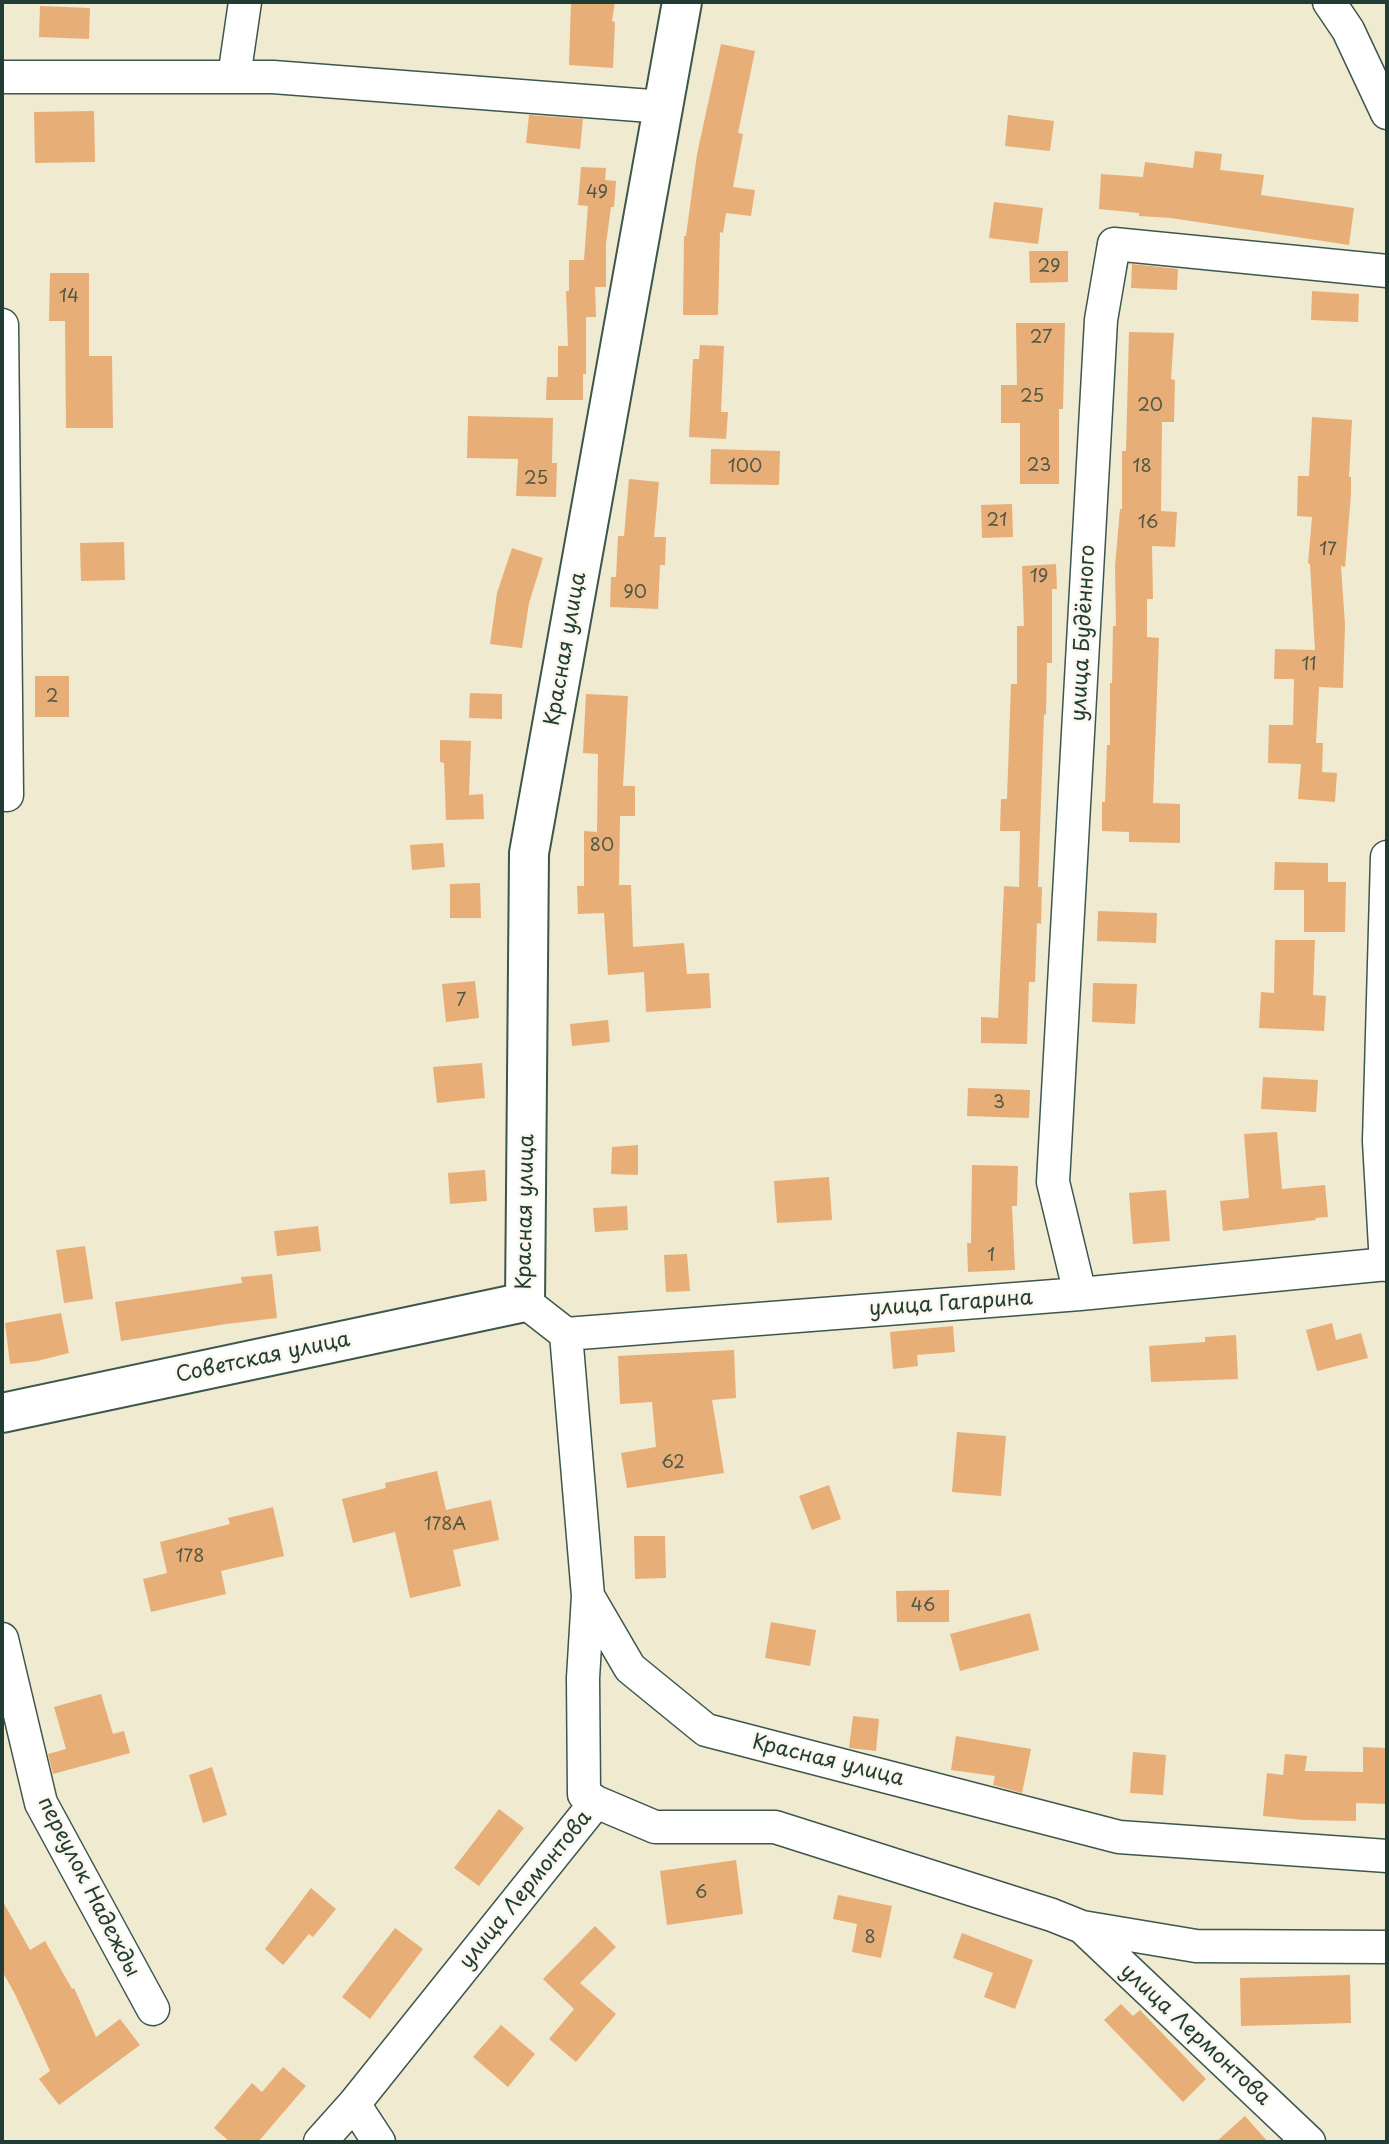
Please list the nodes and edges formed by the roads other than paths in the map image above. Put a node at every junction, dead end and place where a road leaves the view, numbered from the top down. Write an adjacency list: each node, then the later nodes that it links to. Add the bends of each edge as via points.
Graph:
1 (245, 2): 5 (street)
2 (682, 2): 6 (main road, Красная улица)
3 (1329, 2): 7 (street, via 1348,30)
4 (2, 77): 5 (street)
5 (234, 77): 6 (street)
6 (664, 107): 14 (main road, Красная улица, via 529,853)
7 (1387, 113)
8 (1387, 271): 13 (street, улица Будённого, via 1114,244 1101,320 1053,1182)
9 (2, 325): 10 (street)
10 (7, 795)
11 (1387, 857): 12 (street, via 1379,1141)
12 (1387, 1264): 13 (street, улица Гагарина)
13 (1080, 1294): 15 (street, улица Гагарина)
14 (525, 1303): 15 (street); 16 (main road, Советская улица)
15 (566, 1334): 17 (street, Красная улица)
16 (2, 1413)
17 (588, 1595): 19 (street, via 584,1794); 20 (street, Красная улица, via 630,1668 706,1730 1119,1836)
18 (2, 1639): 23 (street, переулок Надежды, via 41,1803)
19 (596, 1802): 21 (street, улица Лермонтова, via 655,1827 775,1827); 24 (street, улица Лермонтова)
20 (1387, 1856)
21 (1082, 1927): 22 (street, улица Лермонтова, via 1196,1946); 27 (street, улица Лермонтова)
22 (1387, 1947)
23 (153, 2009)
24 (354, 2104): 25 (street, улица Лермонтова); 26 (street)
25 (320, 2142)
26 (379, 2142)
27 (1309, 2142)

